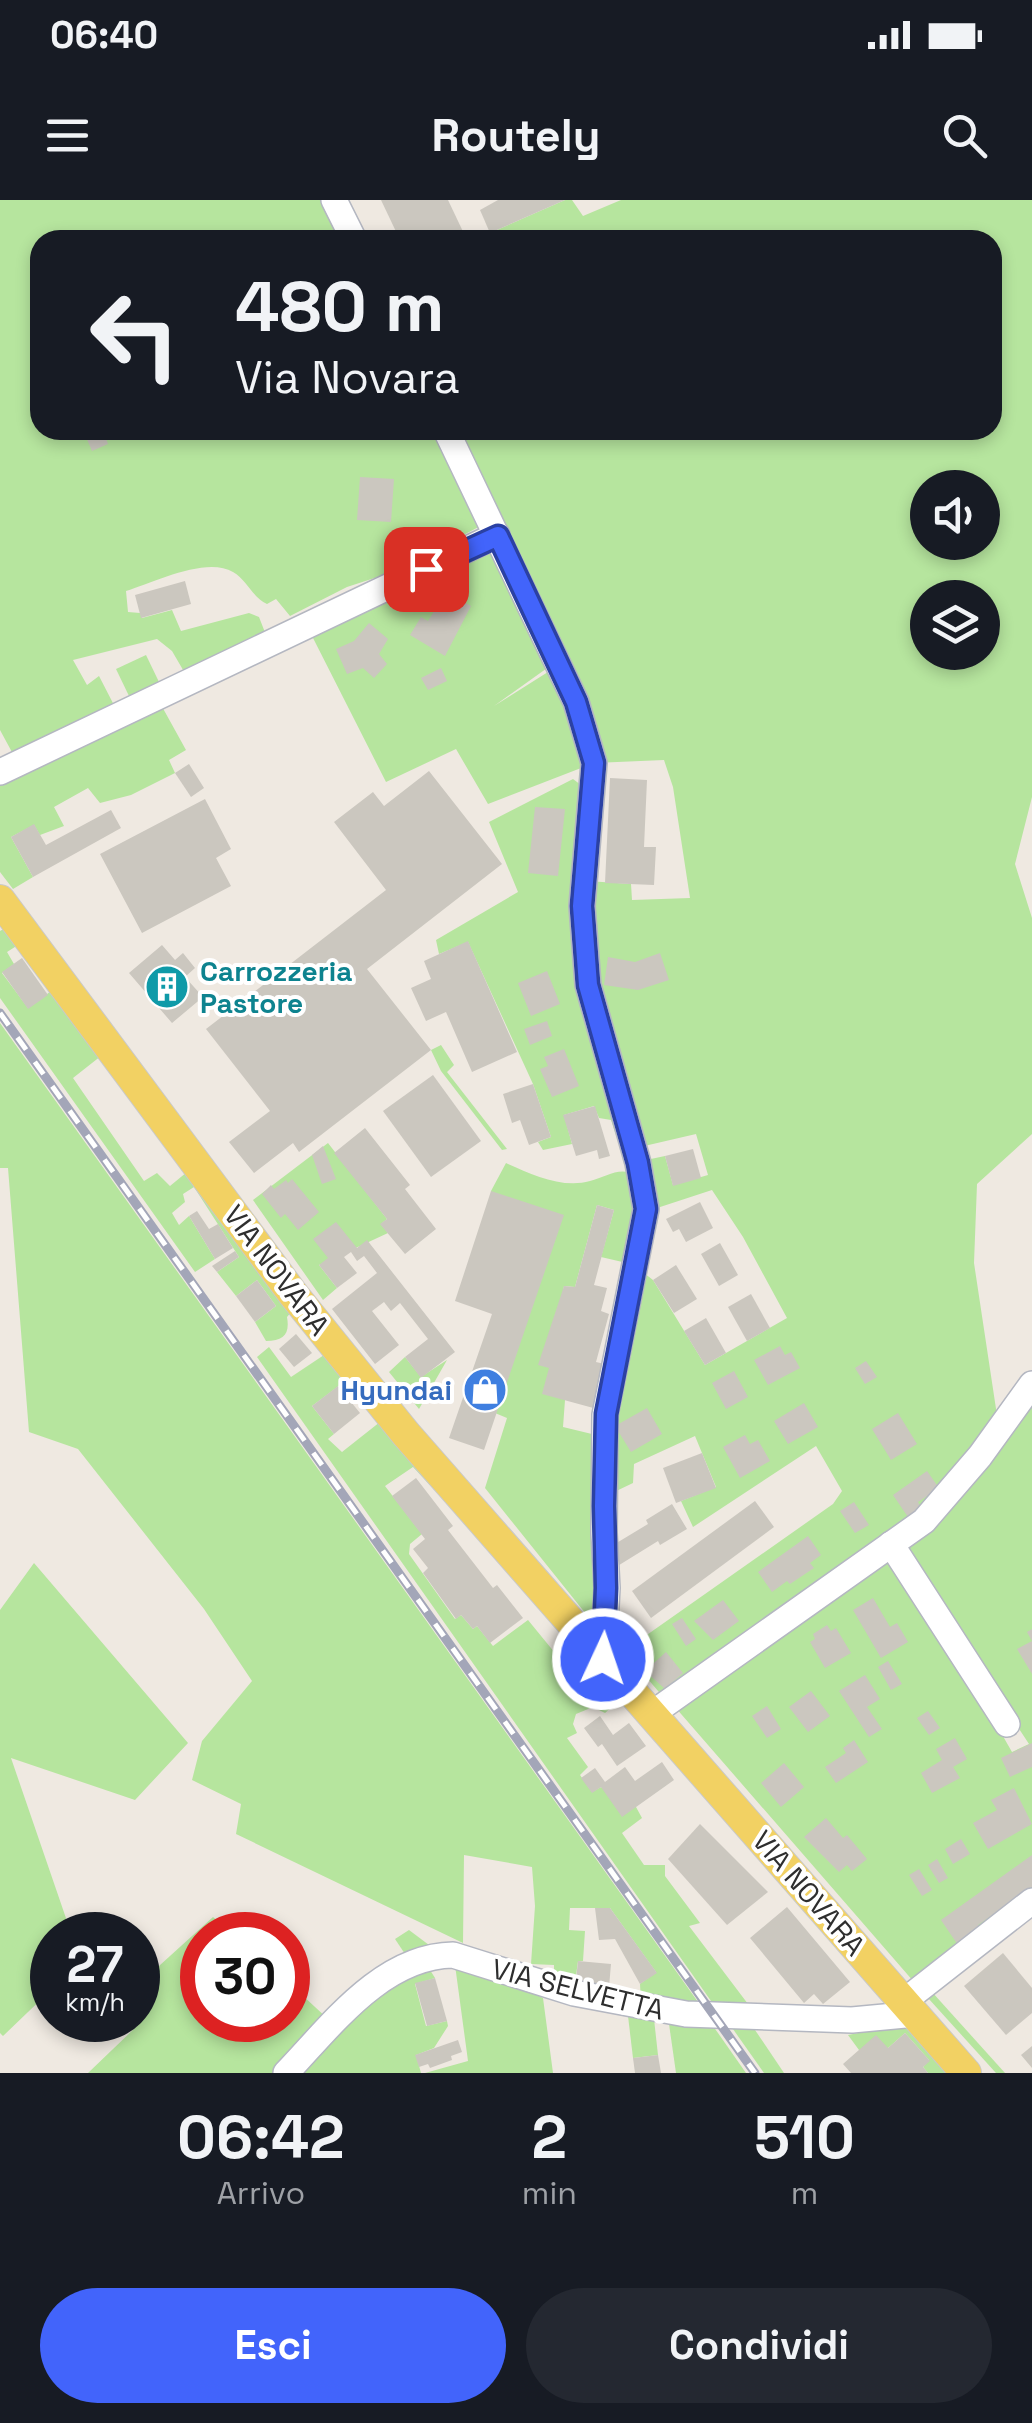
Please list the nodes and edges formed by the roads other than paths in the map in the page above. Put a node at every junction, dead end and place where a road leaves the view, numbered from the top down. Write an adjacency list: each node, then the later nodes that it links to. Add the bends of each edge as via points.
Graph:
1 (334, 200): 2 (street)
2 (349, 230)
3 (451, 440): 4 (street)
4 (498, 536): 5 (street); 9 (street, via 576,702 594,763 582,906 588,985 646,1209 606,1414)
5 (0, 772)
6 (0, 900): 9 (main road, VIA NOVARA, via 293,1294)
7 (1032, 1384): 8 (street, via 924,1521)
8 (892, 1544): 10 (street); 11 (street)
9 (603, 1659): 10 (main road, VIA NOVARA)
10 (652, 1713): 13 (main road, VIA NOVARA)
11 (1007, 1724)
12 (1032, 1900): 13 (street)
13 (909, 2008): 14 (street, VIA SELVETTA, via 852,2020 686,2014 434,1956 356,1999); 15 (main road, VIA NOVARA)
14 (286, 2073)
15 (966, 2073)

